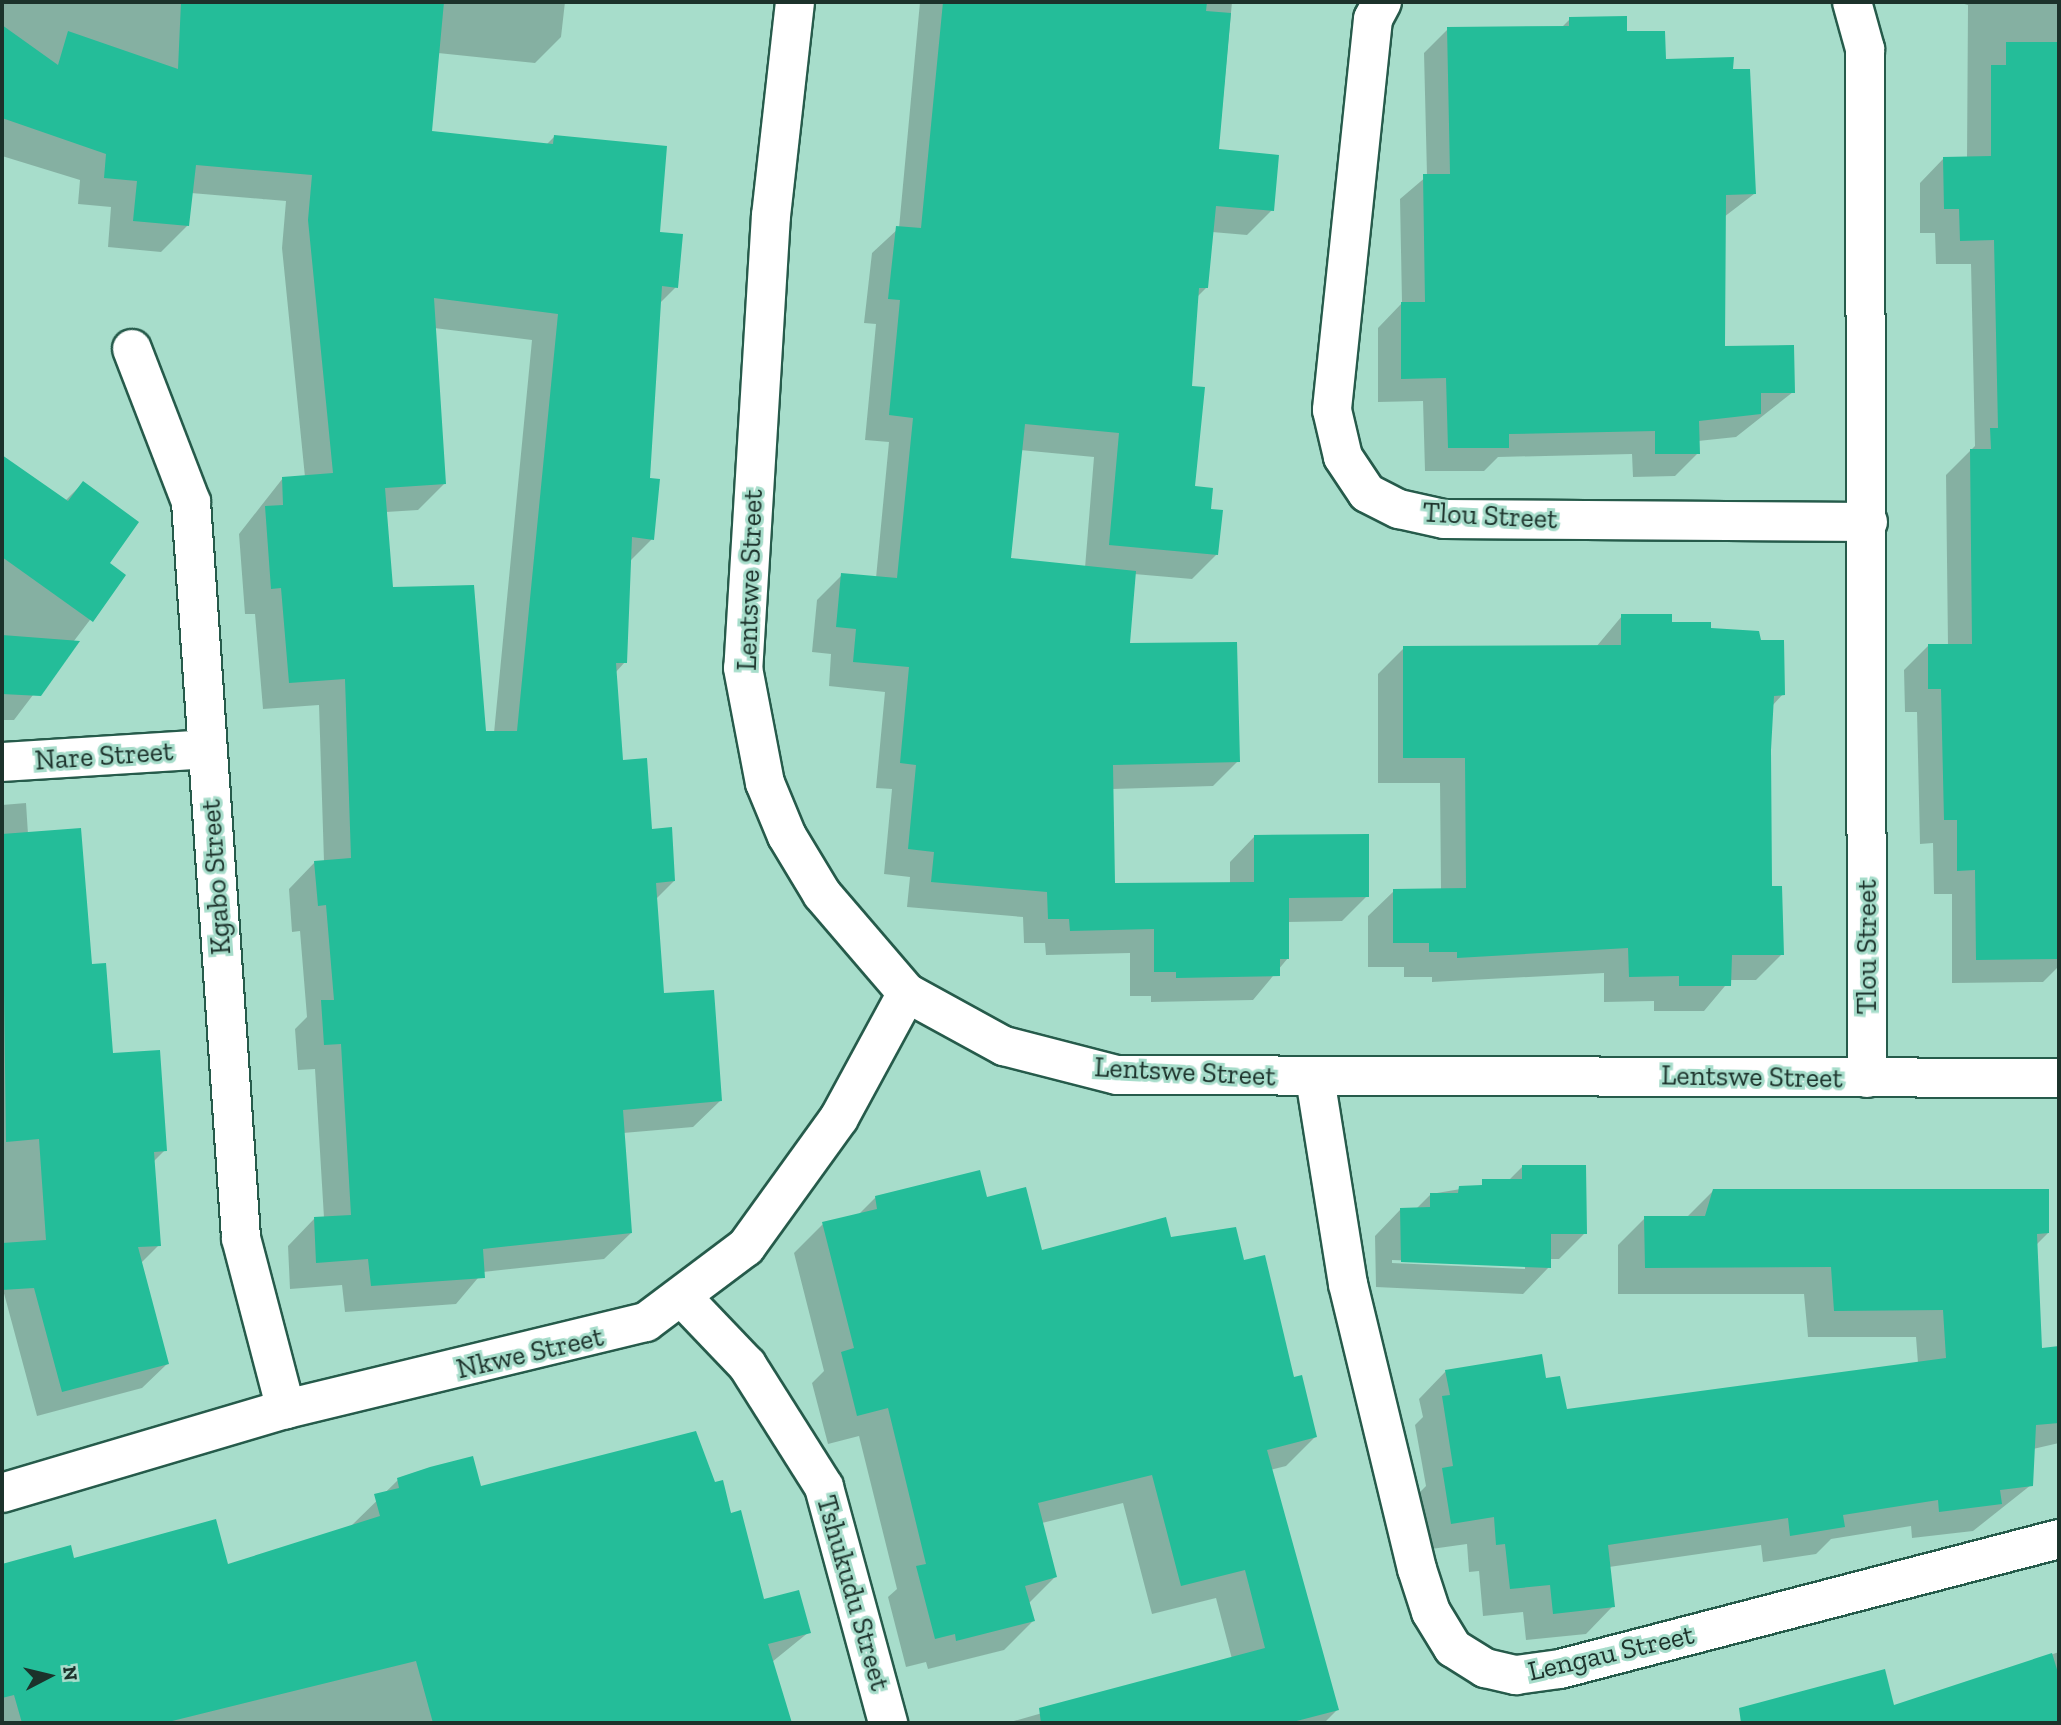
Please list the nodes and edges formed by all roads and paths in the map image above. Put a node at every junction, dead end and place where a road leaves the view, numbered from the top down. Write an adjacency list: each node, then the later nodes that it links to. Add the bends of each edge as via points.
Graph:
1 (796, 2): 8 (street, Lentswe Street, via 771,215 743,668 765,783 787,836 822,894)
2 (1382, 2): 5 (street, Tlou Street, via 1372,30 1332,410 1343,457 1367,493 1399,509 1444,519)
3 (1852, 2): 5 (street, Tlou Street, via 1865,49)
4 (132, 349): 6 (street, Kgabo Street, via 191,502)
5 (1868, 522): 10 (street, Tlou Street)
6 (207, 749): 7 (street, Nare Street); 13 (street, Kgabo Street, via 241,1238)
7 (2, 762)
8 (907, 993): 9 (street, Lentswe Street, via 1004,1046 1116,1075); 12 (street, Nkwe Street, via 839,1118 746,1247)
9 (1315, 1078): 10 (street, Lentswe Street); 15 (street, Lengau Street, via 1348,1284 1416,1569 1430,1612 1453,1648 1485,1668 1516,1675 1560,1669)
10 (1867, 1078): 11 (street, Lentswe Street)
11 (2059, 1078)
12 (684, 1299): 13 (street, Nkwe Street, via 646,1322 599,1339); 16 (street, Tshukudu Street, via 747,1365 824,1487)
13 (286, 1409): 14 (street, Nkwe Street)
14 (2, 1493)
15 (2059, 1539)
16 (888, 1723)

